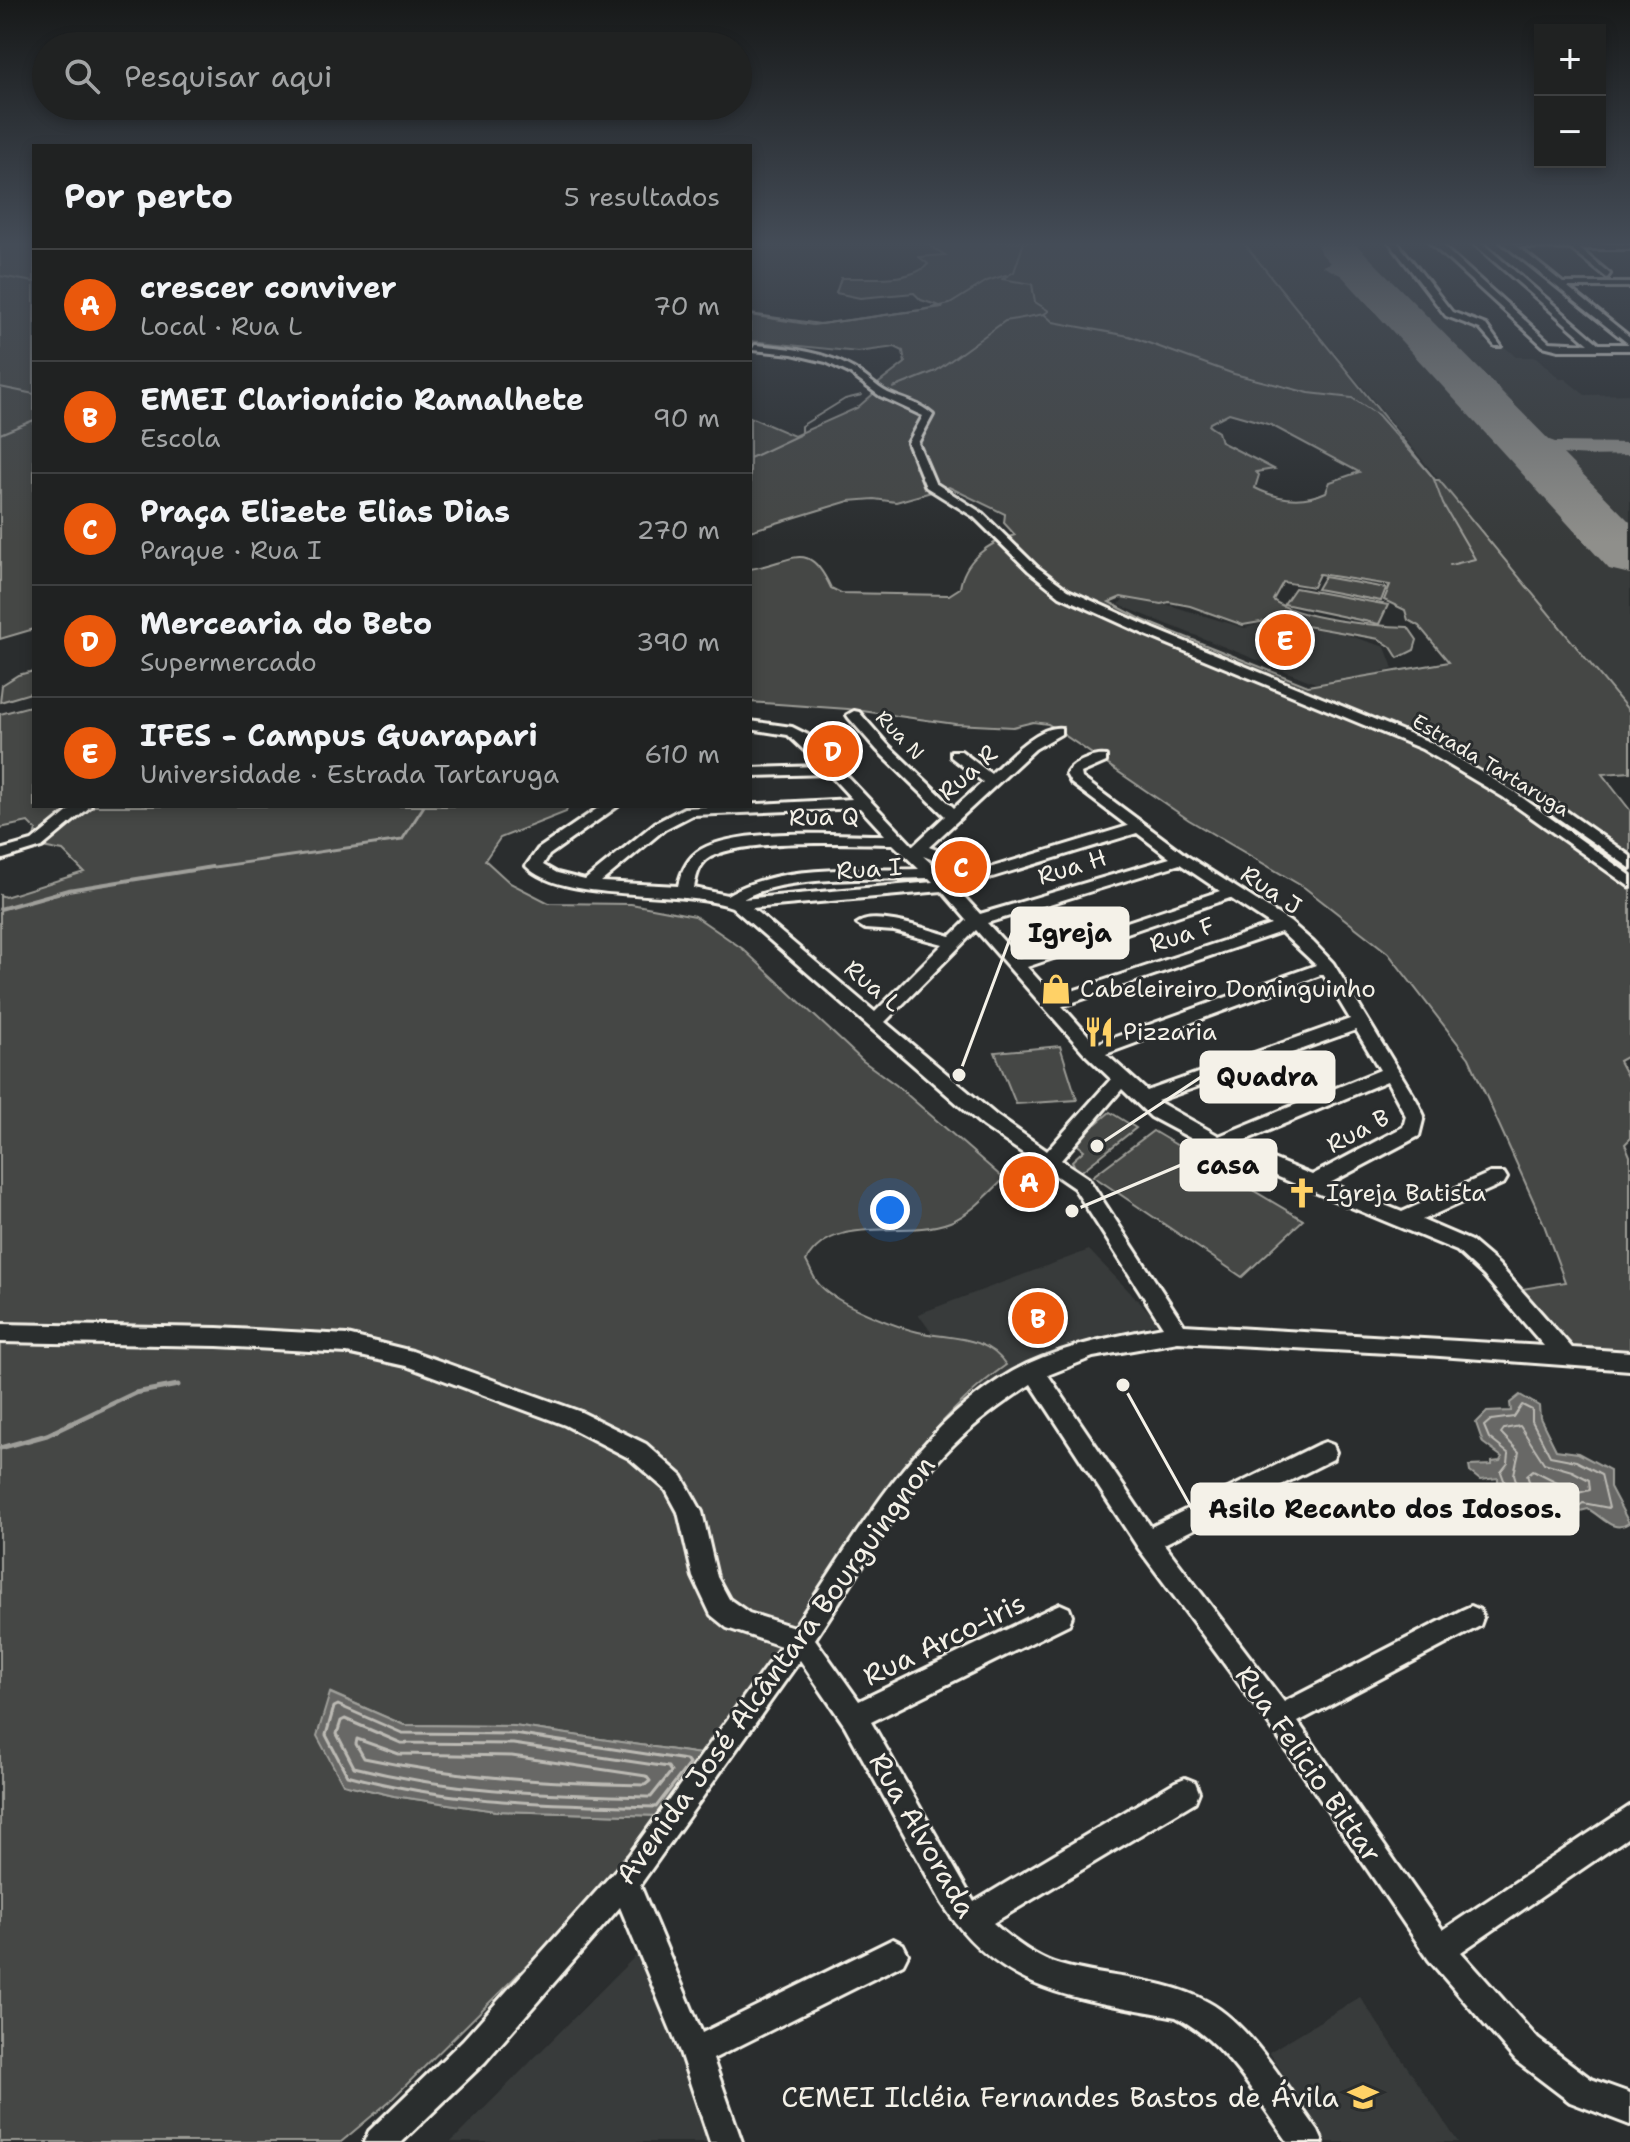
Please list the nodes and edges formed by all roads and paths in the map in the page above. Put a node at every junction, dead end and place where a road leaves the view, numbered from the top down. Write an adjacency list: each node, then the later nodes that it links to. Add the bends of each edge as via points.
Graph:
1 (1544, 342): 5 (street)
2 (1591, 342): 5 (street)
3 (1630, 344): 5 (street)
4 (753, 345): 23 (street, Estrada Tartaruga, via 838,358 887,389 935,409 938,421 926,446 942,485 983,509 1066,583 1439,742 1547,804); 26 (street, Estrada Tartaruga, via 830,360 884,395 922,409 928,415 913,443 930,485 978,515 1064,593 1427,746 1508,794)
5 (1597, 347)
6 (854, 715): 17 (street, Rua N)
7 (752, 725): 11 (street, via 798,734)
8 (1056, 731): 13 (street, Rua R, via 1036,741)
9 (956, 754): 13 (street)
10 (1101, 759): 18 (street, Rua J, via 1075,770 1074,777)
11 (833, 770): 12 (street); 14 (street)
12 (752, 772)
13 (991, 781): 17 (street, Rua R)
14 (866, 803): 19 (street); 27 (street, via 689,811 660,826)
15 (82, 808): 21 (street, via 37,844)
16 (608, 808): 27 (street, via 533,863 547,875)
17 (953, 816): 20 (street, Rua R)
18 (1138, 828): 22 (street, Rua J); 25 (street, Rua I)
19 (897, 839): 20 (street); 29 (street, Rua Q, via 724,844 697,859)
20 (916, 851): 24 (street); 25 (street)
21 (0, 855)
22 (1182, 859): 30 (street, Rua J); 32 (street, Rua H)
23 (1630, 863)
24 (933, 873): 28 (street); 31 (street, via 782,879 752,887)
25 (986, 874): 28 (street, Rua I)
26 (1630, 882)
27 (588, 885): 29 (street)
28 (946, 886): 31 (street, Rua I); 32 (street)
29 (685, 892): 31 (street)
30 (1231, 892): 34 (street, Rua J); 36 (street)
31 (734, 902): 39 (street, Rua L)
32 (975, 921): 35 (street); 36 (street)
33 (865, 924): 35 (street)
34 (1284, 926): 37 (street, Rua J); 38 (street, Rua F)
35 (954, 942): 39 (street)
36 (1015, 965): 38 (street)
37 (1327, 967): 40 (street, Rua J); 41 (street)
38 (1050, 1004): 41 (street)
39 (875, 1022): 47 (street, Rua L, via 990,1121)
40 (1360, 1022): 42 (street, Rua J); 44 (street)
41 (1093, 1052): 43 (street)
42 (1389, 1073): 45 (street, Rua J); 46 (street)
43 (1121, 1079): 44 (street); 47 (street)
44 (1143, 1099): 46 (street, via 1175,1123)
45 (1415, 1116): 49 (street, Rua B, via 1414,1128 1406,1136)
46 (1218, 1144): 49 (street)
47 (1050, 1160): 52 (street, Rua L, via 1081,1183)
48 (1497, 1178): 50 (street)
49 (1313, 1183): 50 (street)
50 (1404, 1220): 53 (street, via 1472,1251)
51 (0, 1333): 60 (street, via 338,1342 417,1360 479,1388 562,1414 627,1444 674,1483 686,1501 720,1606 749,1625)
52 (1178, 1333): 53 (street, Avenida José Alcântara Bourguingnon); 55 (street, Avenida José Alcântara Bourguingnon, via 1091,1349)
53 (1565, 1355): 54 (street, Avenida José Alcântara Bourguingnon)
54 (1630, 1361)
55 (1034, 1371): 57 (street, Rua Felicio Bittar); 60 (street, Avenida José Alcântara Bourguingnon, via 983,1404 910,1478)
56 (1325, 1452): 57 (street)
57 (1147, 1541): 62 (street, Rua Felicio Bittar)
58 (1060, 1616): 61 (street, Rua Arco-iris)
59 (1471, 1618): 62 (street)
60 (799, 1641): 61 (street, Rua Alvorada); 65 (street, Avenida José Alcântara Bourguingnon)
61 (854, 1717): 66 (street, Rua Alvorada)
62 (1280, 1718): 67 (street, Rua Felicio Bittar)
63 (1185, 1792): 66 (street)
64 (1630, 1820): 67 (street)
65 (624, 1882): 69 (street); 71 (street, Avenida José Alcântara Bourguingnon, via 474,2051)
66 (970, 1921): 73 (street, Rua Alvorada, via 1004,1952 1056,1979 1179,2003 1201,2014 1242,2051)
67 (1439, 1950): 70 (street, Rua Felicio Bittar, via 1527,2050 1581,2091)
68 (893, 1954): 69 (street)
69 (695, 2052): 72 (street)
70 (1630, 2109)
71 (380, 2142)
72 (726, 2142)
73 (1307, 2142)

